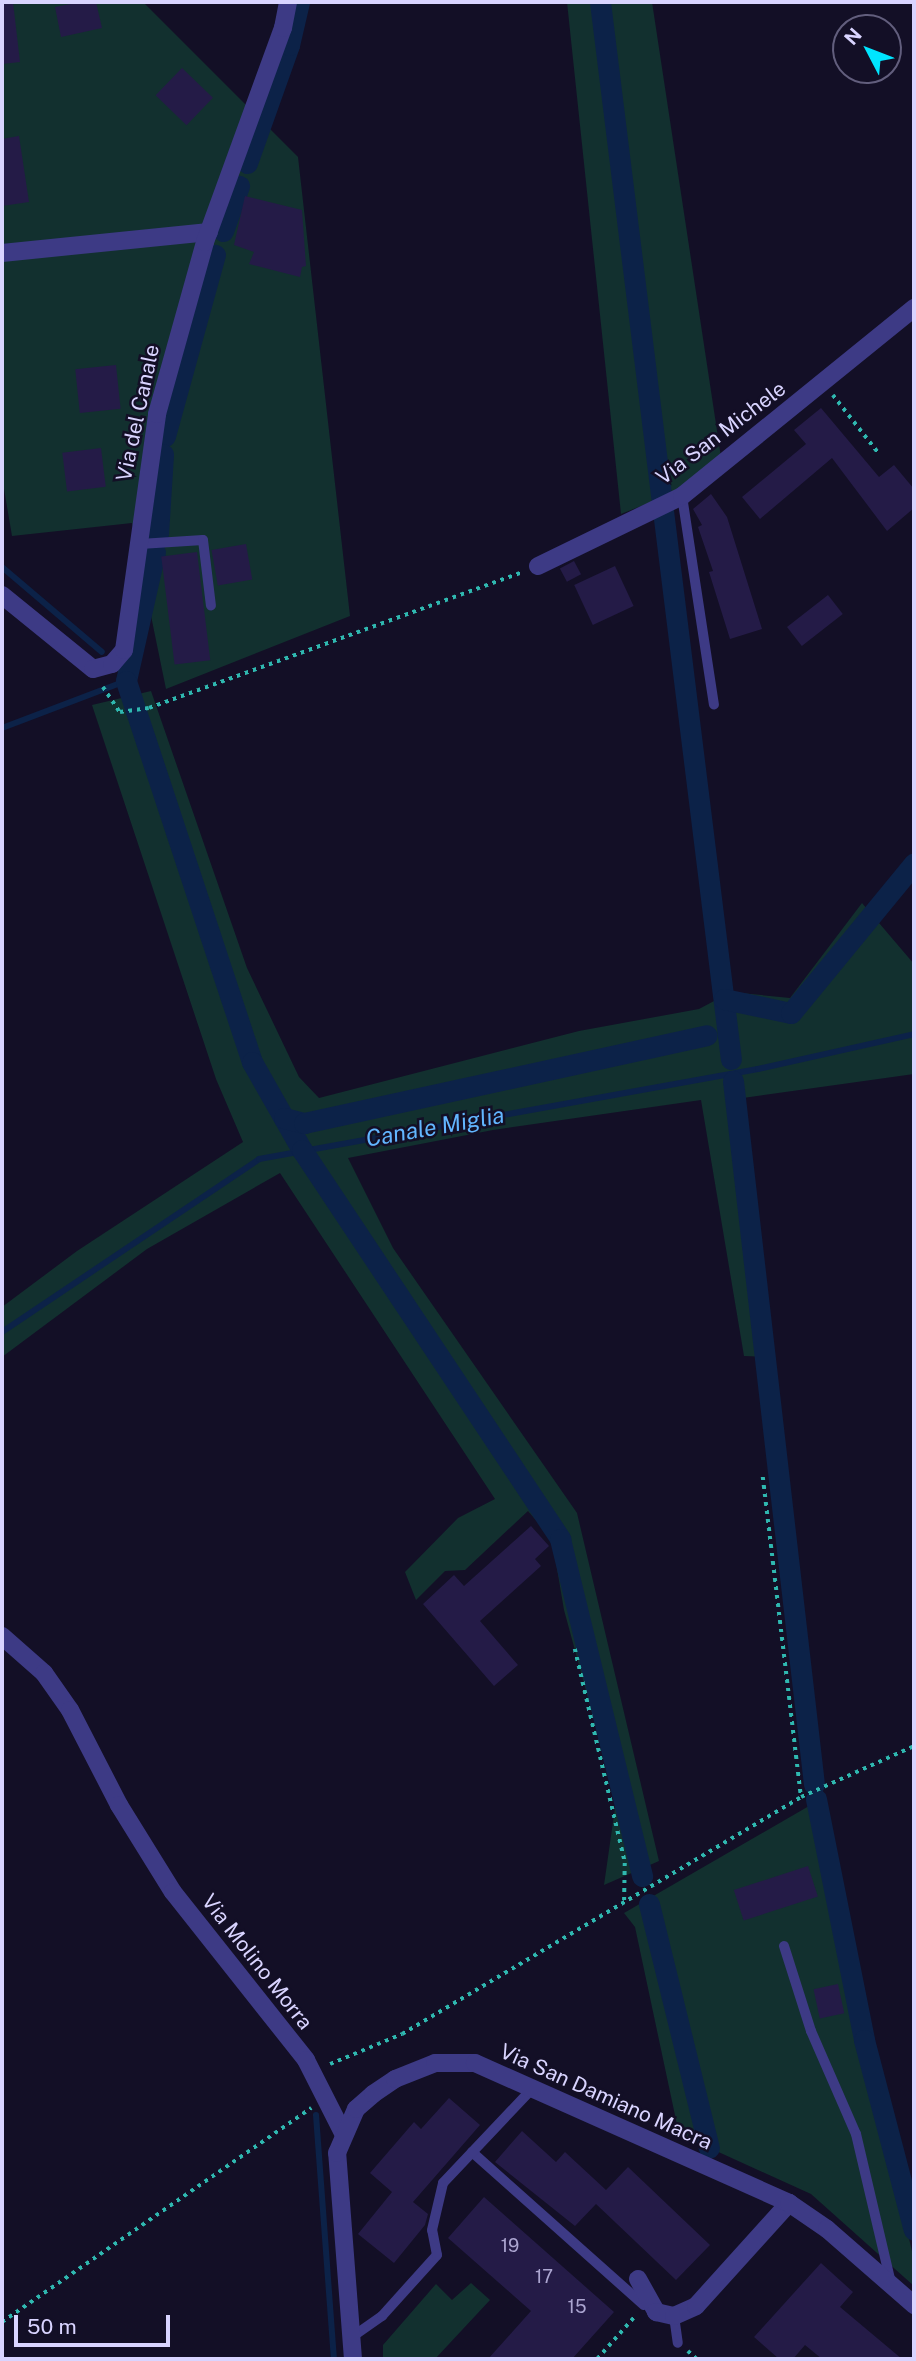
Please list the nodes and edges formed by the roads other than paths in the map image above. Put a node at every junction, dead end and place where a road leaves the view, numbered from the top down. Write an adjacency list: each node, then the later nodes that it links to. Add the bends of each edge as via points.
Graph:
1 (288, 2): 2 (street, Via del Canale, via 279,40)
2 (209, 232): 3 (street); 6 (street, Via del Canale, via 157,414)
3 (2, 253)
4 (914, 308): 5 (street, Via San Michele)
5 (678, 498): 7 (street, Via San Michele); 10 (lane)
6 (140, 544): 8 (street, Via del Canale, via 124,650 113,664 93,669); 9 (lane, via 203,540)
7 (538, 566)
8 (2, 595)
9 (211, 606)
10 (714, 705)
11 (2, 1636): 14 (street, Via Molino Morra, via 44,1674 173,1892 312,2072)
12 (784, 1946): 18 (lane, via 811,2031 856,2134)
13 (531, 2090): 14 (street, Via San Damiano Macra, via 475,2063 435,2063 395,2079 373,2094 356,2109); 15 (lane); 16 (street, Via San Damiano Macra)
14 (343, 2133): 22 (street, via 337,2153)
15 (472, 2152): 20 (lane); 22 (lane, via 443,2182 432,2230 437,2255 382,2316)
16 (789, 2203): 18 (street, Via San Damiano Macra, via 827,2228); 21 (street, via 696,2306)
17 (638, 2279): 20 (street)
18 (892, 2286): 19 (street, Via San Damiano Macra)
19 (914, 2305)
20 (644, 2306): 21 (street)
21 (674, 2316): 23 (lane)
22 (352, 2337): 24 (street)
23 (678, 2343)
24 (353, 2359)

